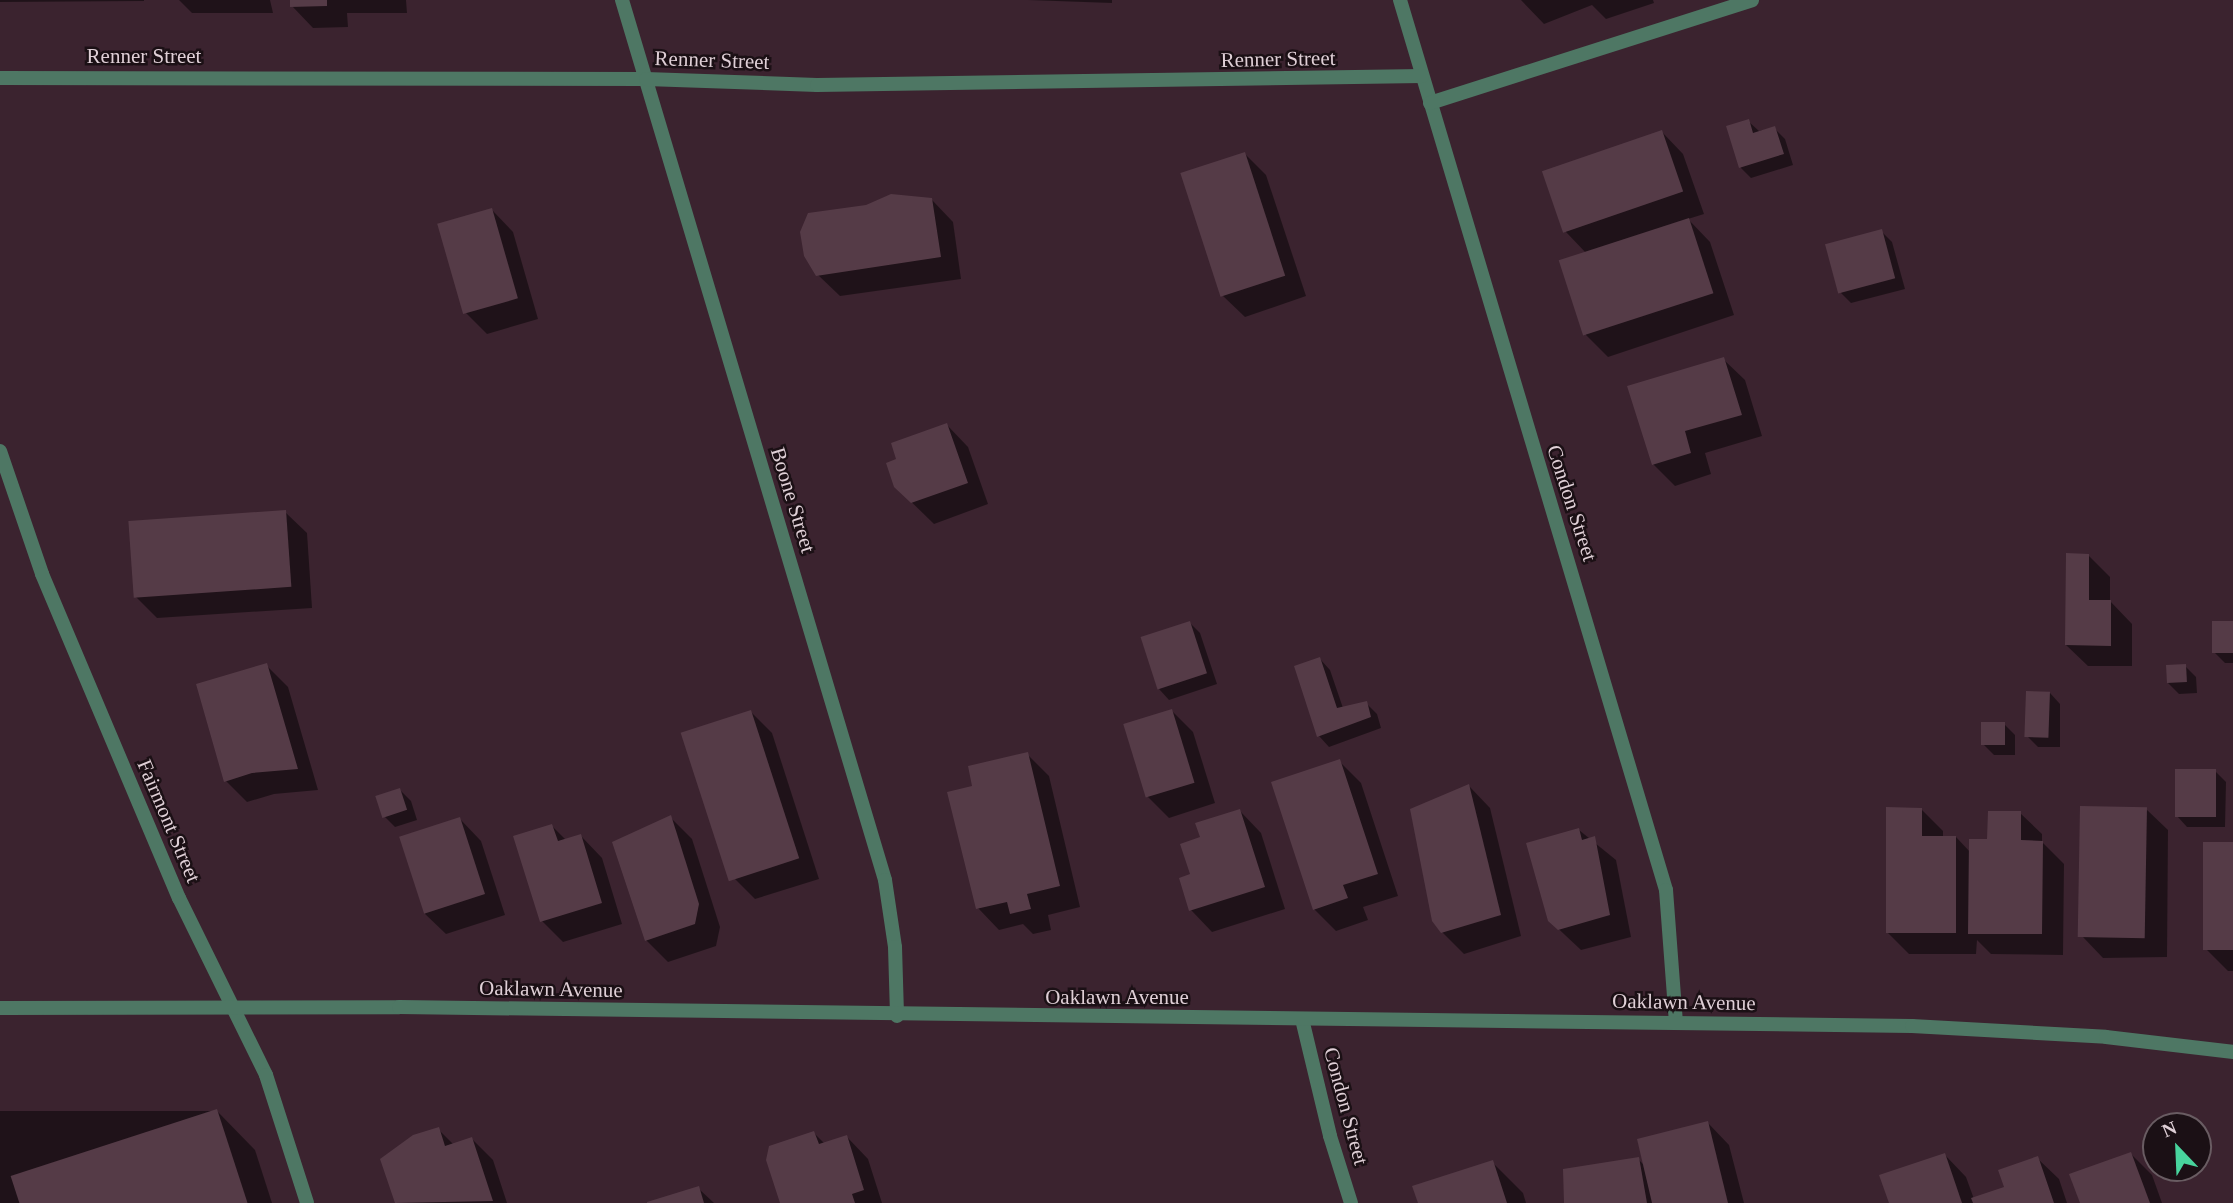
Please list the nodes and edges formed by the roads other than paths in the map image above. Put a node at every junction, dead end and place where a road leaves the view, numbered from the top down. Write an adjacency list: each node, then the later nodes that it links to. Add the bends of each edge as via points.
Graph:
1 (622, 0): 6 (street, Boone Street)
2 (1400, 0): 4 (street, Condon Street)
3 (1752, 0): 7 (street)
4 (1422, 76): 6 (street, Renner Street, via 938,84); 7 (street, Condon Street)
5 (0, 78): 6 (street, Renner Street)
6 (646, 79): 11 (street, Boone Street, via 885,880 895,947)
7 (1430, 103): 13 (street, Condon Street, via 1521,413 1611,693 1666,890)
8 (0, 451): 10 (street, Fairmont Street, via 42,574 179,898)
9 (0, 1008): 10 (street, Oaklawn Avenue)
10 (233, 1010): 11 (street, Oaklawn Avenue, via 399,1007); 15 (street, Fairmont Street, via 266,1074)
11 (897, 1016): 12 (street, Oaklawn Avenue)
12 (1302, 1019): 13 (street, Oaklawn Avenue); 16 (street, Condon Street)
13 (1676, 1023): 14 (street, Oaklawn Avenue, via 1912,1026 2106,1037)
14 (2233, 1052)
15 (307, 1203)
16 (1351, 1203)

